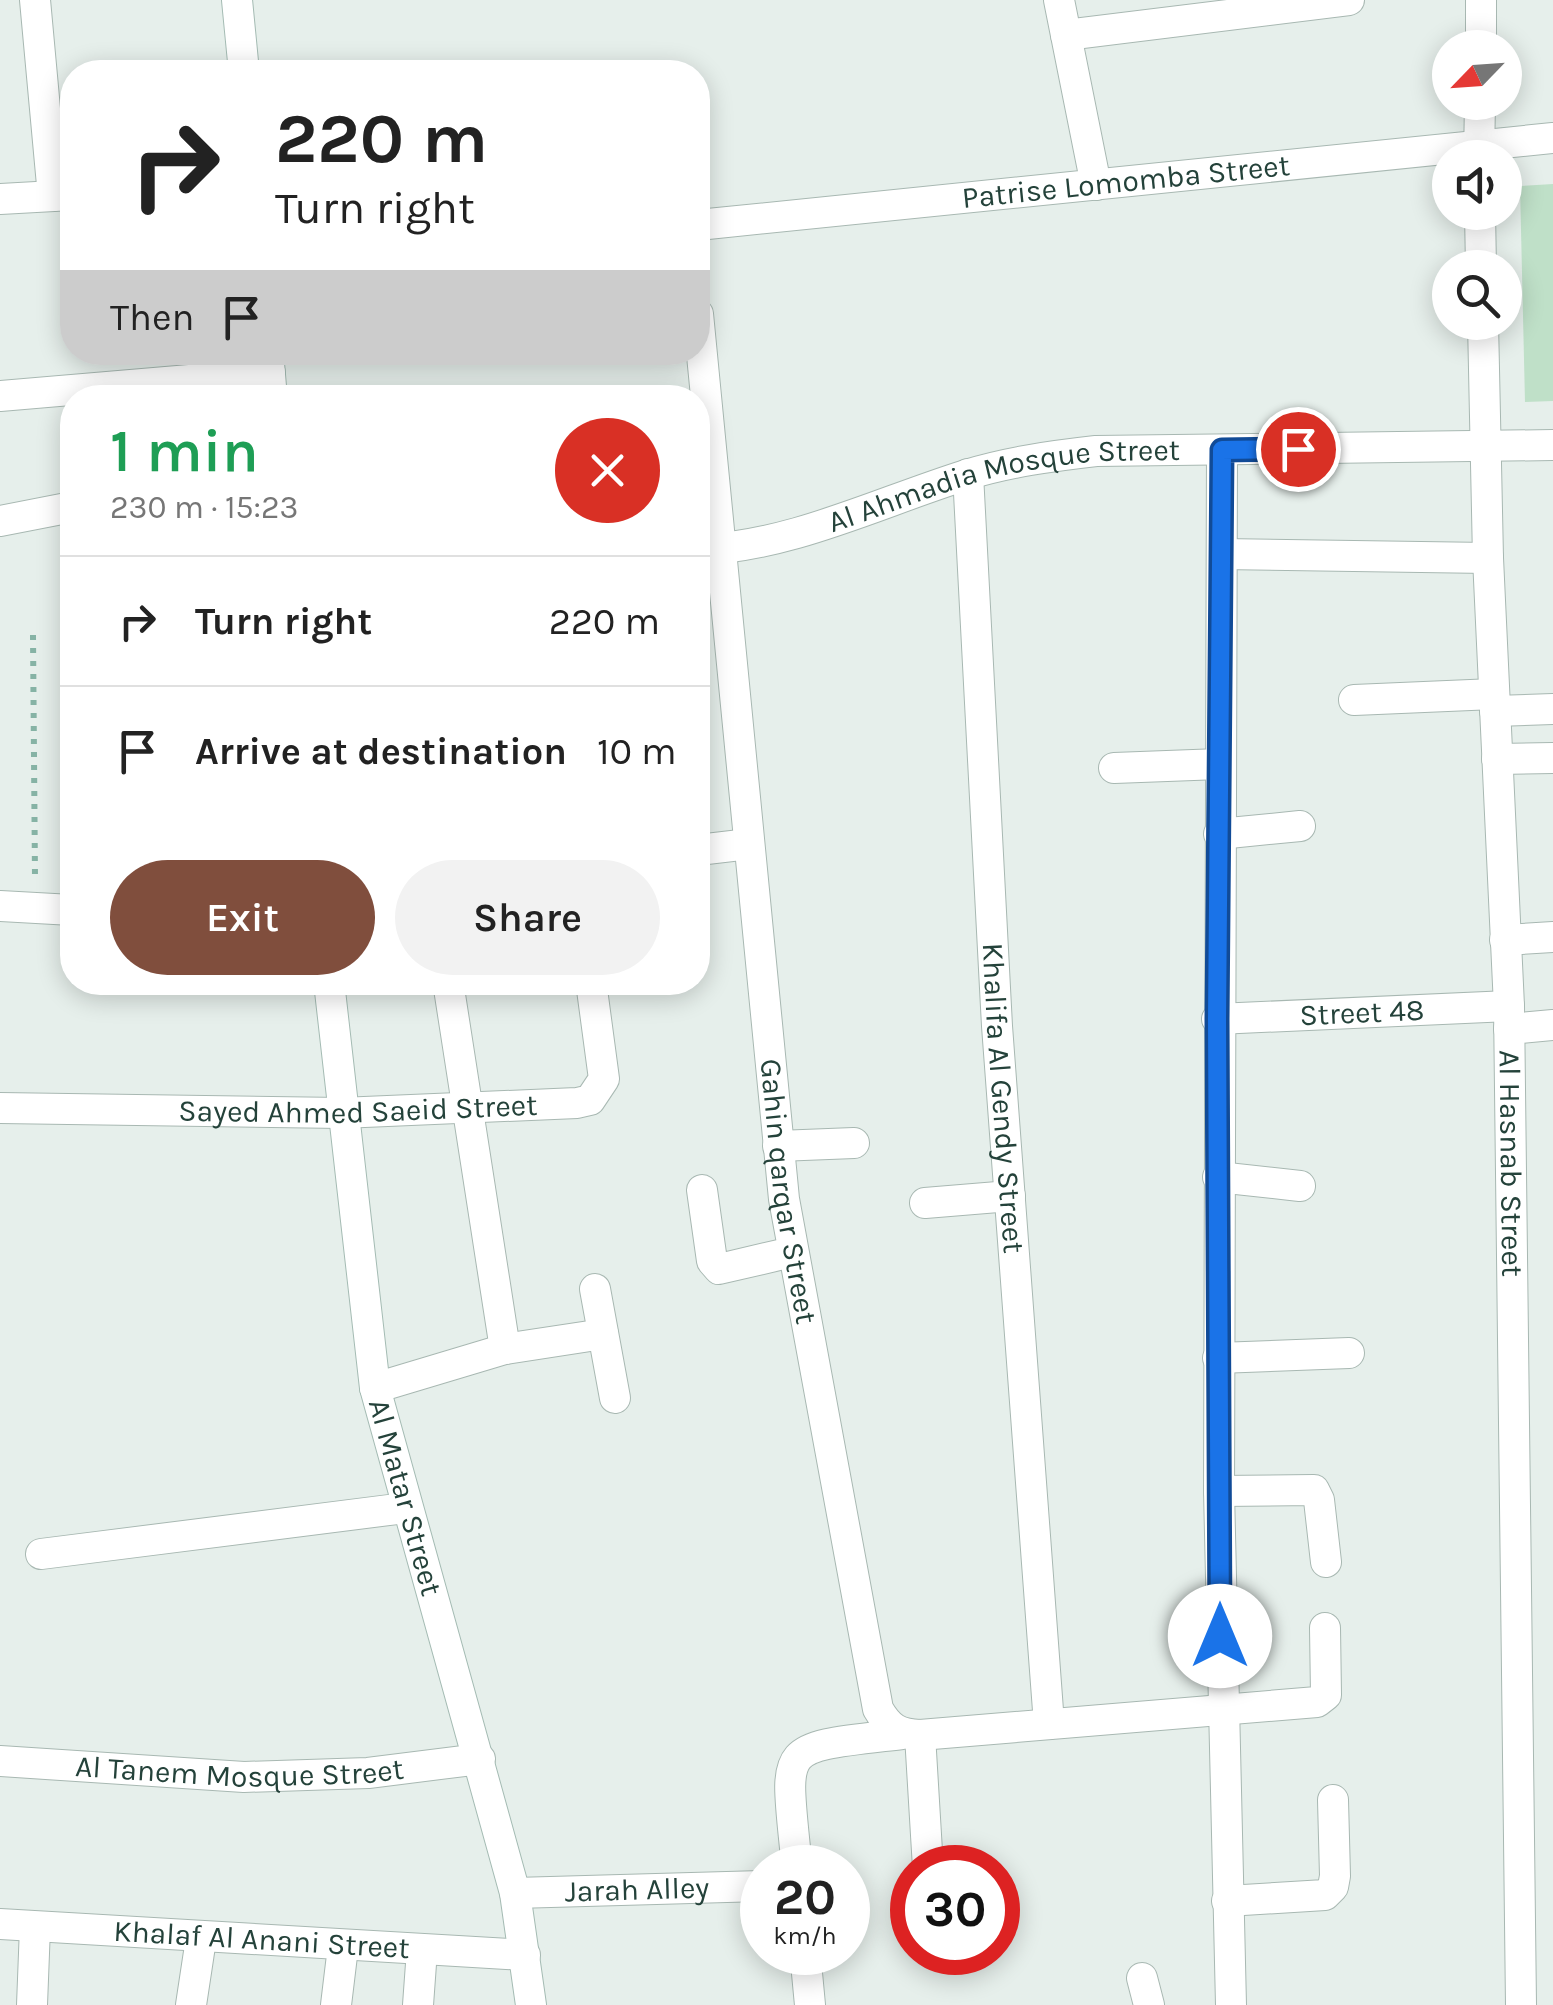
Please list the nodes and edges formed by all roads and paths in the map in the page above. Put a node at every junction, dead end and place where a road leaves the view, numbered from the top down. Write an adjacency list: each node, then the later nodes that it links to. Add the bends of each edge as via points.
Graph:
1 (35, 0): 12 (street)
2 (238, 0): 8 (street)
3 (1058, 0): 7 (street)
4 (1349, 0): 7 (street)
5 (1481, 0): 6 (street)
6 (1481, 30)
7 (1066, 35): 13 (street)
8 (243, 60)
9 (1553, 138): 10 (street, Patrise Lomomba Street)
10 (1522, 144)
11 (1432, 156): 13 (street, Patrise Lomomba Street)
12 (60, 174)
13 (1096, 185): 16 (street, Patrise Lomomba Street)
14 (60, 195): 15 (street)
15 (0, 199)
16 (710, 224)
17 (1483, 340): 22 (street, Al Hasnab Street)
18 (270, 374): 19 (street)
19 (135, 385)
20 (60, 391): 21 (street)
21 (0, 396)
22 (1486, 446): 23 (street, Al Ahmadia Mosque Street); 24 (street, Al Ahmadia Mosque Street); 31 (street, Al Hasnab Street)
23 (1553, 446)
24 (1222, 450): 25 (street, Al Ahmadia Mosque Street, via 1096,452); 29 (street)
25 (968, 474): 28 (street, Al Ahmadia Mosque Street, via 802,532); 63 (street, Khalifa Al Gendy Street)
26 (60, 509): 27 (street)
27 (0, 521)
28 (710, 550)
29 (1222, 554): 31 (street); 38 (street)
30 (710, 557): 42 (street, Gahin qarqar Street)
31 (1488, 558): 34 (street, Al Hasnab Street)
32 (33, 635): 45 (path)
33 (1354, 700): 34 (street)
34 (1494, 703): 35 (street); 37 (street, Al Hasnab Street)
35 (1553, 709)
36 (1553, 758): 37 (street)
37 (1497, 759): 48 (street, Al Hasnab Street)
38 (1220, 764): 39 (street); 41 (street)
39 (1114, 768)
40 (1300, 826): 41 (street)
41 (1219, 834): 53 (street)
42 (749, 844): 43 (street); 59 (street, Gahin qarqar Street)
43 (710, 849)
44 (0, 906): 45 (street)
45 (35, 908): 46 (street)
46 (60, 909)
47 (1553, 938): 48 (street)
48 (1505, 940): 52 (street, Al Hasnab Street)
49 (329, 995): 57 (street, Al Matar Street)
50 (450, 995): 56 (street)
51 (593, 995): 56 (street, Sayed Ahmed Saeid Street, via 604,1066 599,1091 577,1103)
52 (1509, 1018): 53 (street, Street 48); 54 (street, Street 48); 104 (street, Al Hasnab Street)
53 (1217, 1019): 60 (street)
54 (1553, 1025)
55 (0, 1108): 57 (street, Sayed Ahmed Saeid Street)
56 (468, 1110): 57 (street, Sayed Ahmed Saeid Street); 68 (street)
57 (341, 1112): 71 (street, Al Matar Street)
58 (854, 1143): 59 (street)
59 (778, 1146): 65 (street, Gahin qarqar Street)
60 (1218, 1178): 61 (street); 70 (street)
61 (1300, 1186)
62 (702, 1190): 65 (street, via 712,1261 719,1269)
63 (1010, 1196): 64 (street); 79 (street, Khalifa Al Gendy Street)
64 (925, 1203)
65 (792, 1252): 80 (street, Gahin qarqar Street, via 878,1709 887,1724)
66 (595, 1289): 67 (street)
67 (603, 1334): 68 (street); 72 (street)
68 (506, 1349): 71 (street)
69 (1348, 1352): 70 (street)
70 (1218, 1358): 73 (street)
71 (375, 1388): 74 (street, Al Matar Street)
72 (614, 1398)
73 (1219, 1491): 76 (street, via 1314,1490); 78 (street)
74 (405, 1508): 75 (street); 81 (street, Al Matar Street)
75 (41, 1554)
76 (1326, 1562)
77 (1325, 1628): 78 (street, via 1326,1691 1320,1701)
78 (1221, 1709): 79 (street); 88 (street)
79 (1049, 1724): 80 (street)
80 (911, 1734): 84 (street, via 811,1746 795,1758 788,1777); 85 (street)
81 (480, 1759): 82 (street, Al Tanem Mosque Street, via 368,1773 244,1777); 87 (street, Al Matar Street)
82 (0, 1761)
83 (1333, 1800): 88 (street, via 1334,1876 1325,1895)
84 (795, 1845)
85 (925, 1845)
86 (740, 1887): 87 (street, Jarah Alley)
87 (514, 1893): 94 (street, Al Matar Street)
88 (1227, 1901): 96 (street)
89 (0, 1924): 90 (street, Khalaf Al Anani Street)
90 (35, 1926): 91 (street, Khalaf Al Anani Street); 97 (street)
91 (201, 1939): 92 (street, Khalaf Al Anani Street); 98 (street)
92 (343, 1947): 93 (street, Khalaf Al Anani Street); 99 (street)
93 (422, 1950): 94 (street, Khalaf Al Anani Street); 100 (street)
94 (525, 1955): 101 (street, Al Matar Street)
95 (807, 1975): 102 (street)
96 (1231, 2004): 103 (street)
97 (32, 2005)
98 (191, 2005)
99 (336, 2005)
100 (418, 2005)
101 (531, 2005)
102 (810, 2005)
103 (1206, 2005)
104 (1522, 2005)

